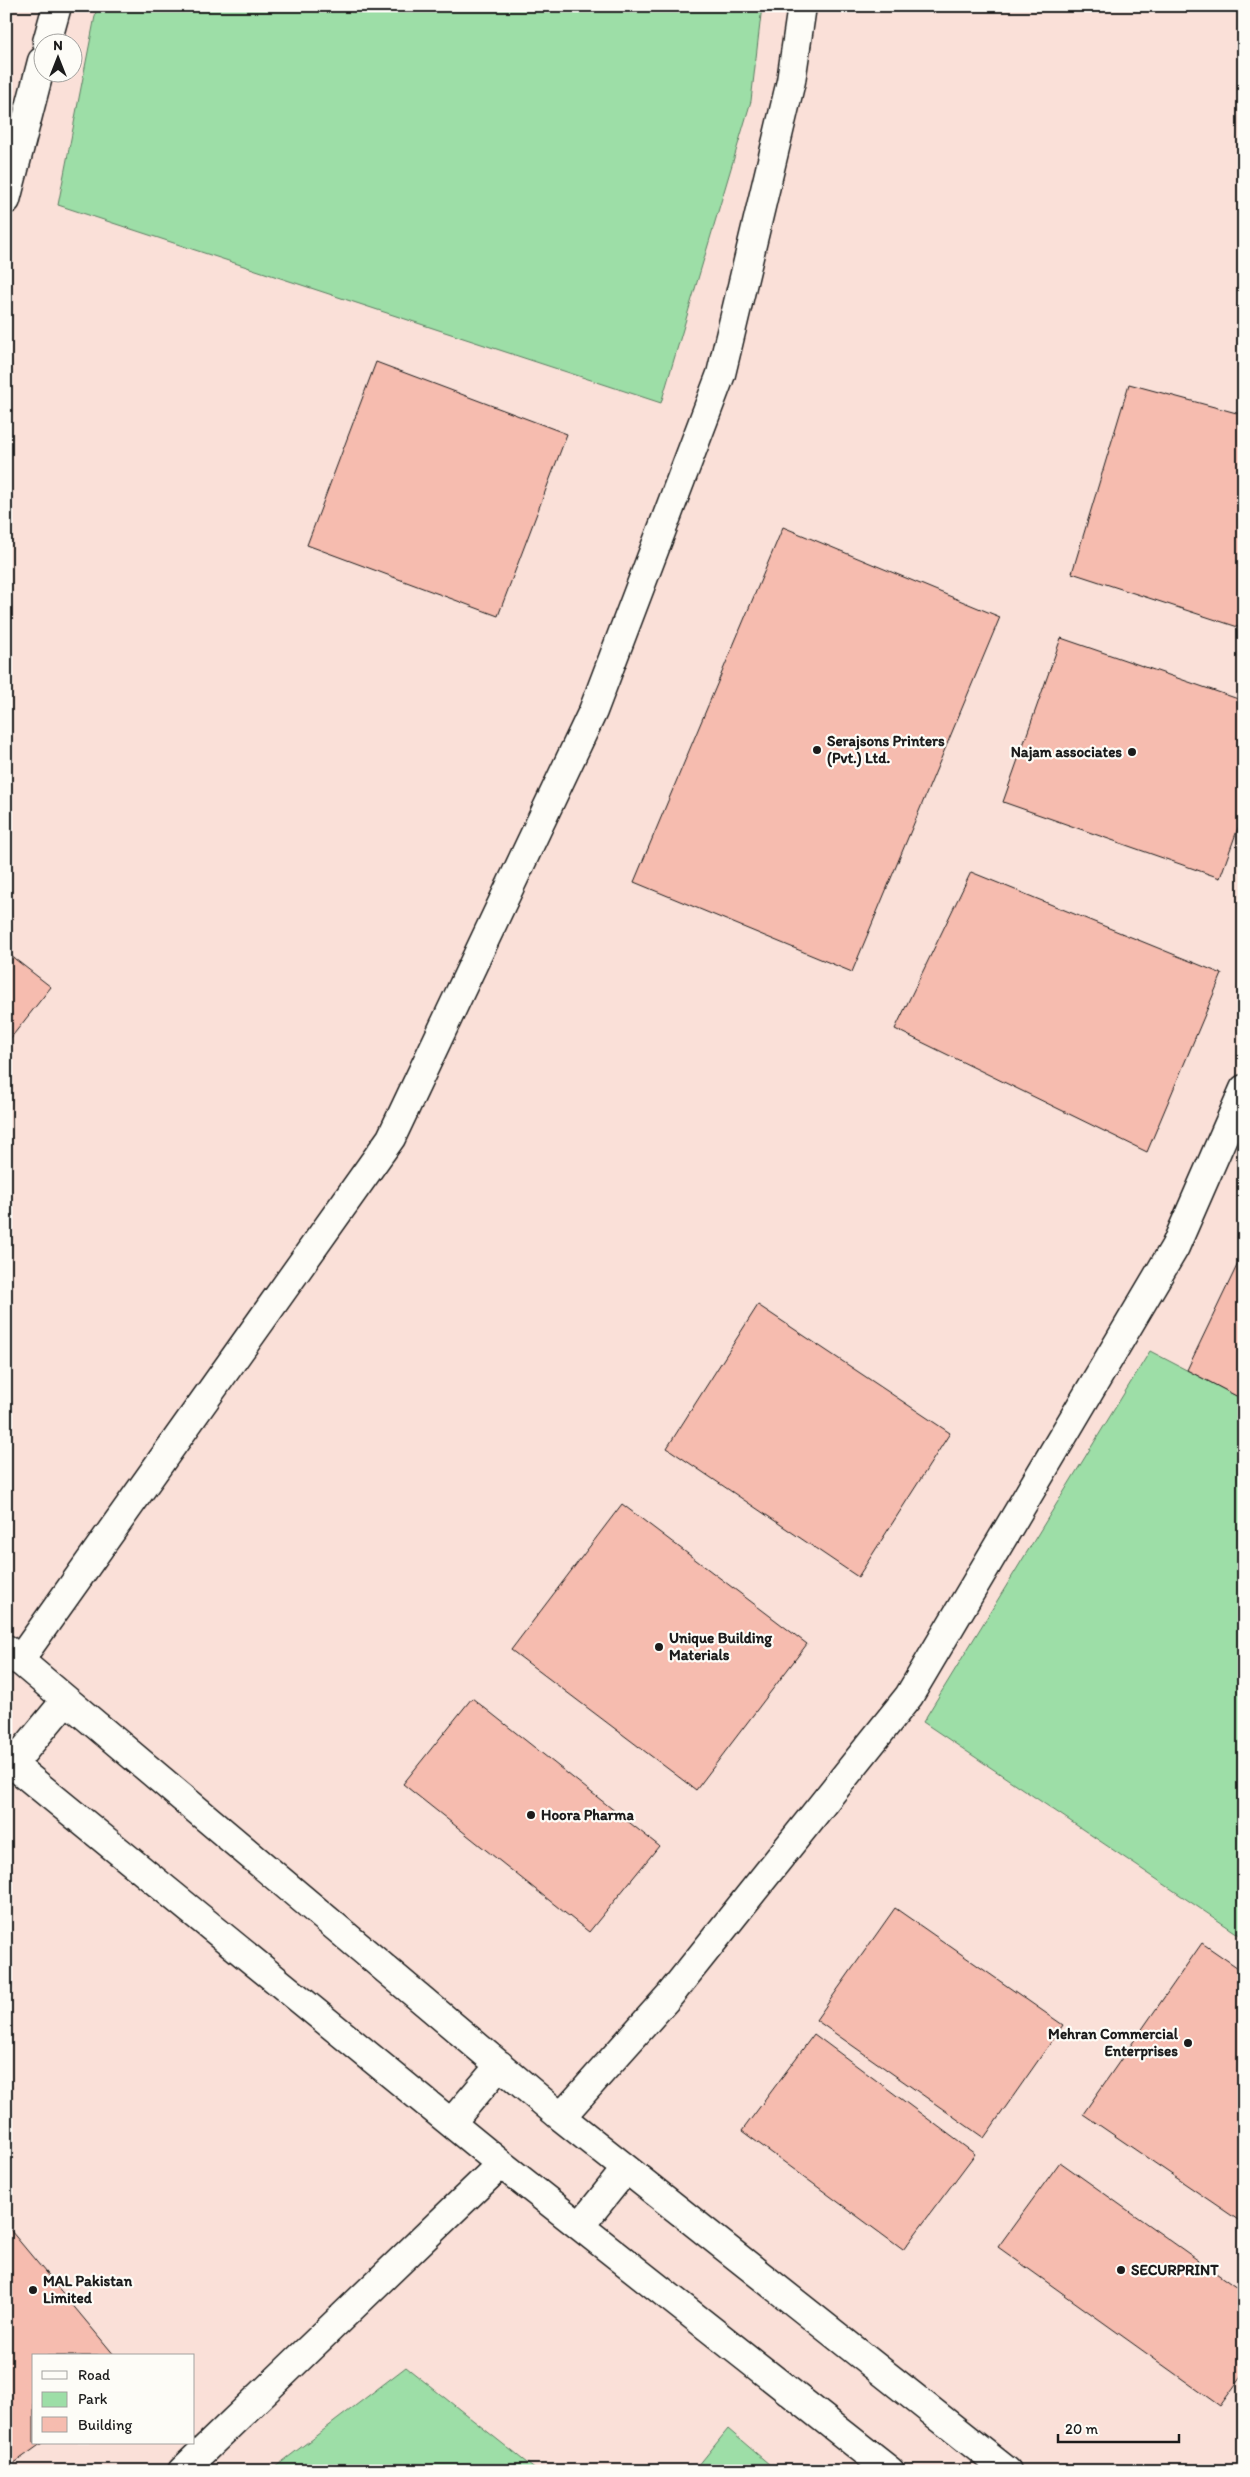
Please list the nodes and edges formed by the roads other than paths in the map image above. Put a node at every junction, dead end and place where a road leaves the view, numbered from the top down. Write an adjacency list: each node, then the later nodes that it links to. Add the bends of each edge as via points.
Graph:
1 (57, 6): 3 (lane)
2 (802, 6): 7 (lane, via 791,81 721,374 592,711 391,1138)
3 (50, 32)
4 (37, 82): 5 (lane)
5 (6, 200)
6 (1244, 1089): 11 (lane, via 1175,1247 909,1696 670,1995)
7 (13, 1655): 8 (lane)
8 (66, 1700): 9 (lane); 10 (lane)
9 (10, 1761): 12 (lane)
10 (500, 2065): 11 (lane); 12 (lane)
11 (560, 2117): 14 (lane)
12 (451, 2123): 13 (lane)
13 (501, 2164): 15 (lane); 16 (lane)
14 (626, 2168): 15 (lane); 18 (lane)
15 (580, 2226): 17 (lane)
16 (182, 2471)
17 (890, 2471)
18 (1007, 2471)

